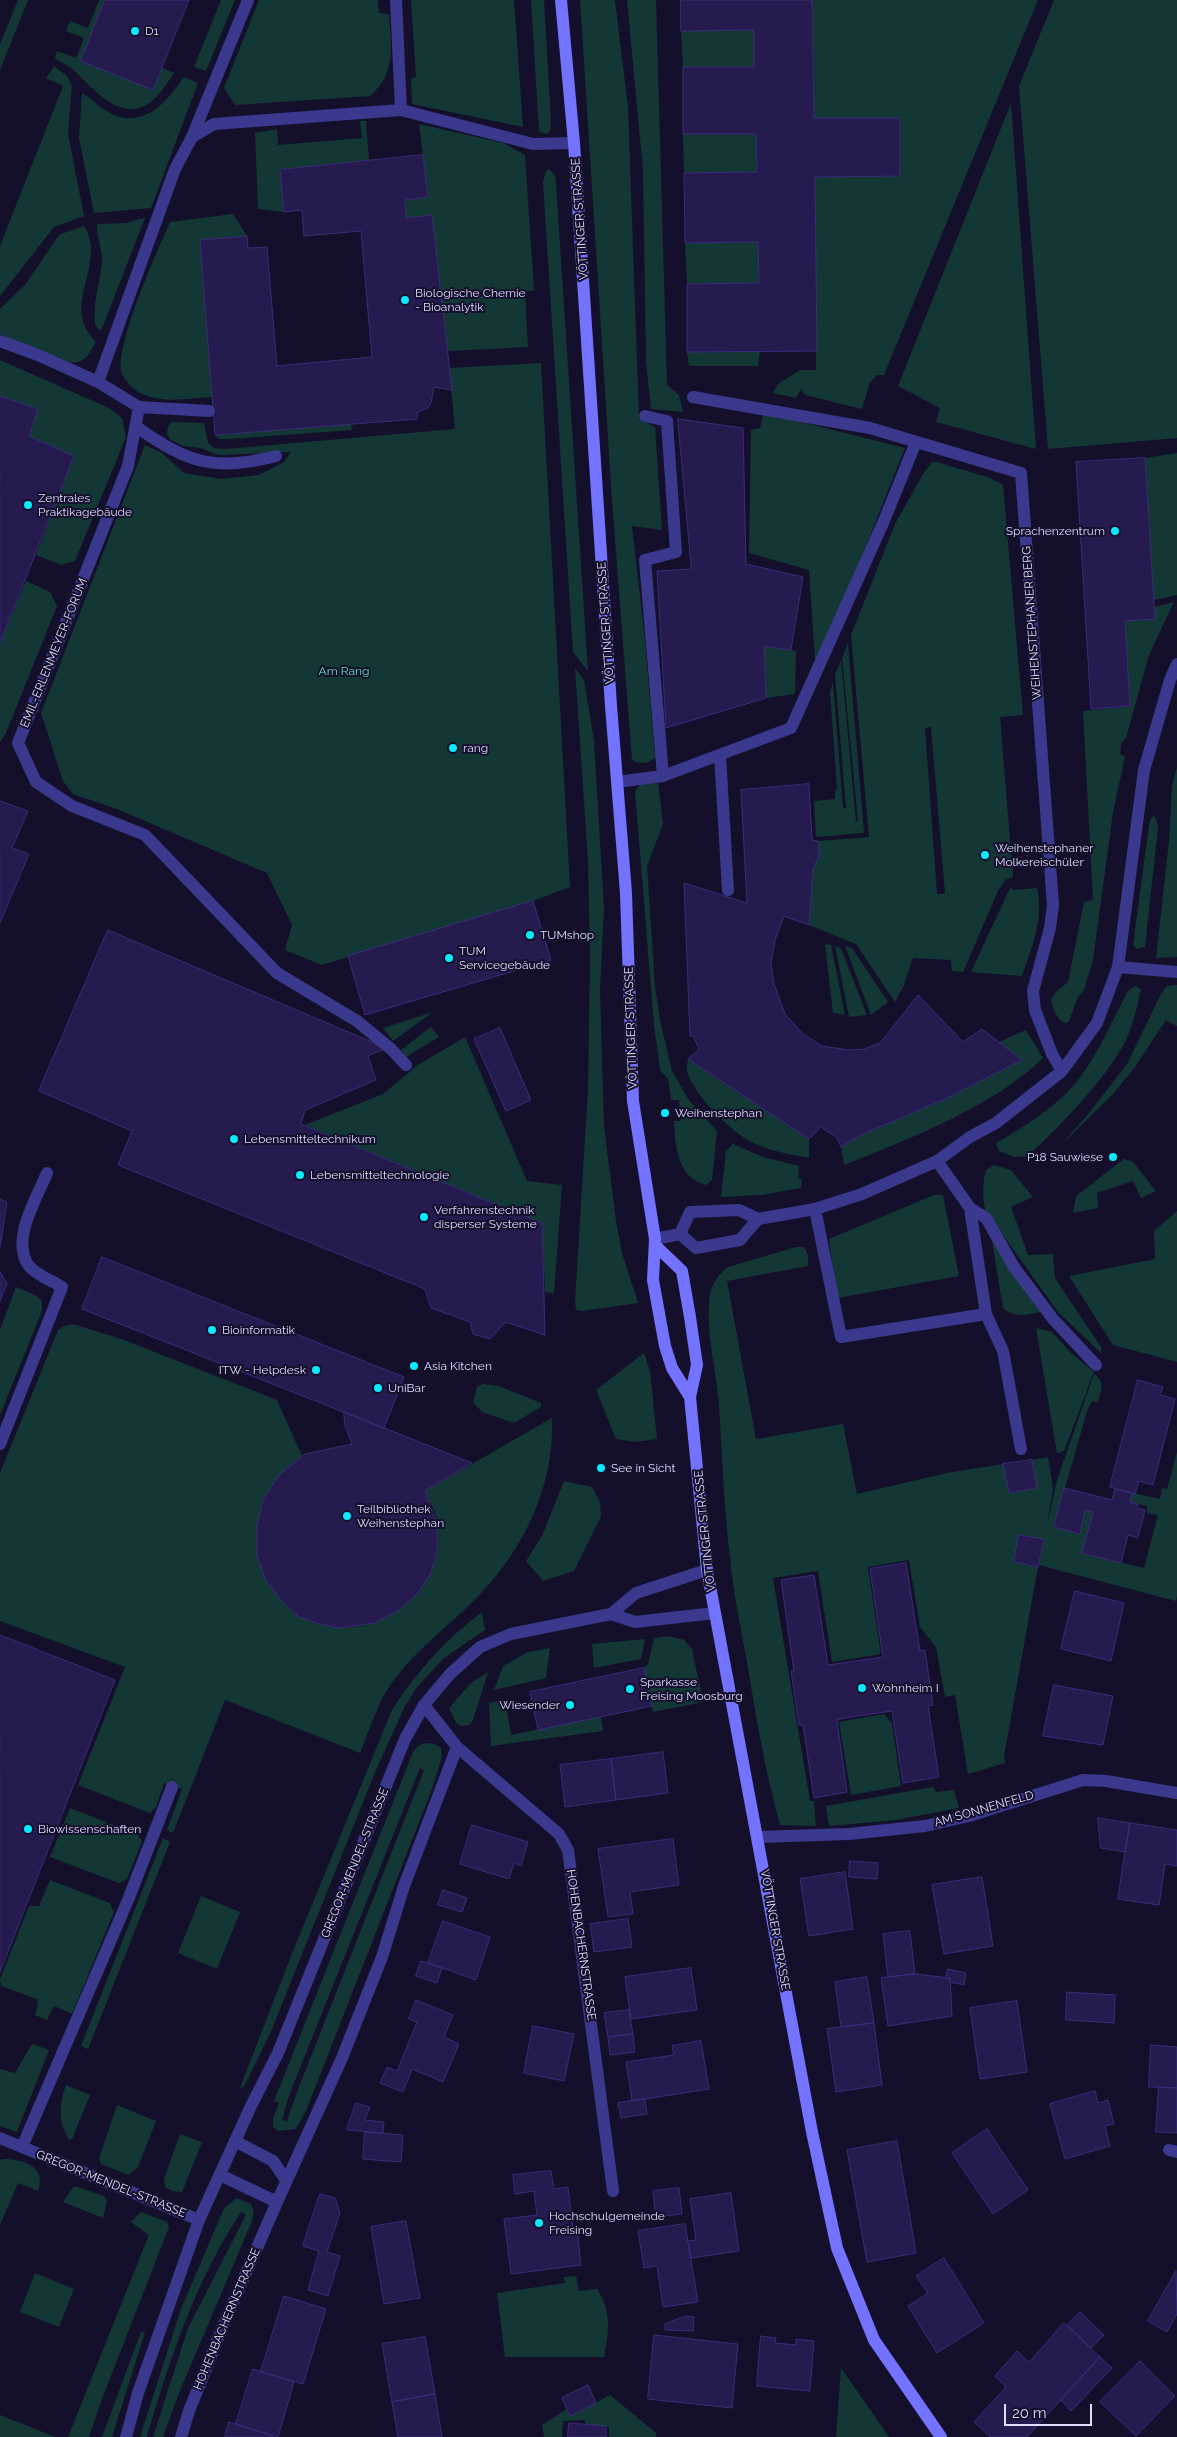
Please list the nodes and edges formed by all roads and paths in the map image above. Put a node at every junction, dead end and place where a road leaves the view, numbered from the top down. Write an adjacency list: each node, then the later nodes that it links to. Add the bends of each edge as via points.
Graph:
1 (248, 0): 5 (street)
2 (396, 0): 4 (street)
3 (561, 0): 6 (main road, VÖTTINGER STRASSE)
4 (401, 110): 5 (street, via 214,124); 6 (street, via 533,144)
5 (192, 137): 8 (street, via 175,169)
6 (574, 143): 19 (main road, VÖTTINGER STRASSE)
7 (0, 341): 8 (street)
8 (98, 382): 10 (street)
9 (693, 397): 14 (street, WEIHENSTEPHANER BERG, via 870,428)
10 (139, 407): 11 (street); 13 (street, EMIL-ERLENMEYER-FORUM)
11 (208, 411)
12 (646, 416): 18 (street, via 667,421 676,552 645,560)
13 (137, 427): 15 (street, via 189,458 222,465 251,463); 23 (street, EMIL-ERLENMEYER-FORUM, via 128,466 18,743 36,782 72,806 144,835 277,973 358,1021)
14 (916, 442): 17 (street, via 791,728); 24 (street, WEIHENSTEPHANER BERG, via 1021,473 1053,905 1033,991 1035,1010)
15 (276, 456)
16 (1177, 664): 21 (street, via 1144,770)
17 (720, 755): 18 (street); 20 (street)
18 (663, 776): 19 (street)
19 (617, 782): 31 (main road, VÖTTINGER STRASSE, via 626,893 633,1101)
20 (728, 890)
21 (1118, 967): 22 (street); 24 (street, via 1097,1023)
22 (1177, 972)
23 (406, 1065)
24 (1062, 1071): 25 (street, via 996,1123)
25 (936, 1161): 27 (street); 28 (street, via 862,1194)
26 (47, 1173): 35 (street, via 24,1231 23,1254 30,1267 62,1287)
27 (970, 1208): 32 (street); 33 (street, via 986,1218 1014,1267 1052,1319)
28 (815, 1209): 29 (street); 32 (street, via 841,1338)
29 (758, 1219): 30 (street, via 740,1240 712,1246 696,1248); 30 (street, via 739,1210 690,1212)
30 (680, 1234): 31 (street)
31 (656, 1242): 34 (main road, VÖTTINGER STRASSE, via 653,1280 665,1346 672,1368); 34 (main road, VÖTTINGER STRASSE, via 682,1271 697,1365)
32 (986, 1314): 36 (street, via 1003,1351)
33 (1096, 1365)
34 (690, 1396): 37 (main road, VÖTTINGER STRASSE)
35 (0, 1444)
36 (1021, 1448)
37 (707, 1570): 38 (main road, VÖTTINGER STRASSE); 39 (street, GREGOR-MENDEL-STRASSE, via 636,1593)
38 (715, 1613): 39 (street, GREGOR-MENDEL-STRASSE, via 635,1622); 44 (main road, VÖTTINGER STRASSE)
39 (611, 1614): 40 (street, GREGOR-MENDEL-STRASSE, via 511,1634 480,1647 450,1674)
40 (424, 1705): 41 (street, HOHENBACHERNSTRASSE); 46 (street, GREGOR-MENDEL-STRASSE, via 405,1739 278,2053)
41 (457, 1747): 49 (street, HOHENBACHERNSTRASSE, via 404,1886 382,1957 342,2058); 50 (street, HOHENBACHERNSTRASSE, via 559,1834 568,1850)
42 (172, 1787): 47 (street, GREGOR-MENDEL-STRASSE, via 117,1926)
43 (1177, 1793): 44 (street, AM SONNENFELD, via 1083,1780 969,1816 925,1826 850,1834)
44 (759, 1837): 55 (main road, VÖTTINGER STRASSE, via 816,2155 837,2248 874,2340)
45 (0, 2138): 47 (street)
46 (235, 2140): 48 (street, GREGOR-MENDEL-STRASSE); 49 (street, via 274,2161)
47 (22, 2148): 52 (street, GREGOR-MENDEL-STRASSE)
48 (220, 2175): 51 (street); 52 (street, GREGOR-MENDEL-STRASSE)
49 (286, 2180): 51 (street, HOHENBACHERNSTRASSE)
50 (613, 2191)
51 (277, 2202): 54 (street, HOHENBACHERNSTRASSE, via 200,2383)
52 (199, 2220): 53 (street, GREGOR-MENDEL-STRASSE, via 138,2393)
53 (126, 2437)
54 (181, 2437)
55 (941, 2437)

